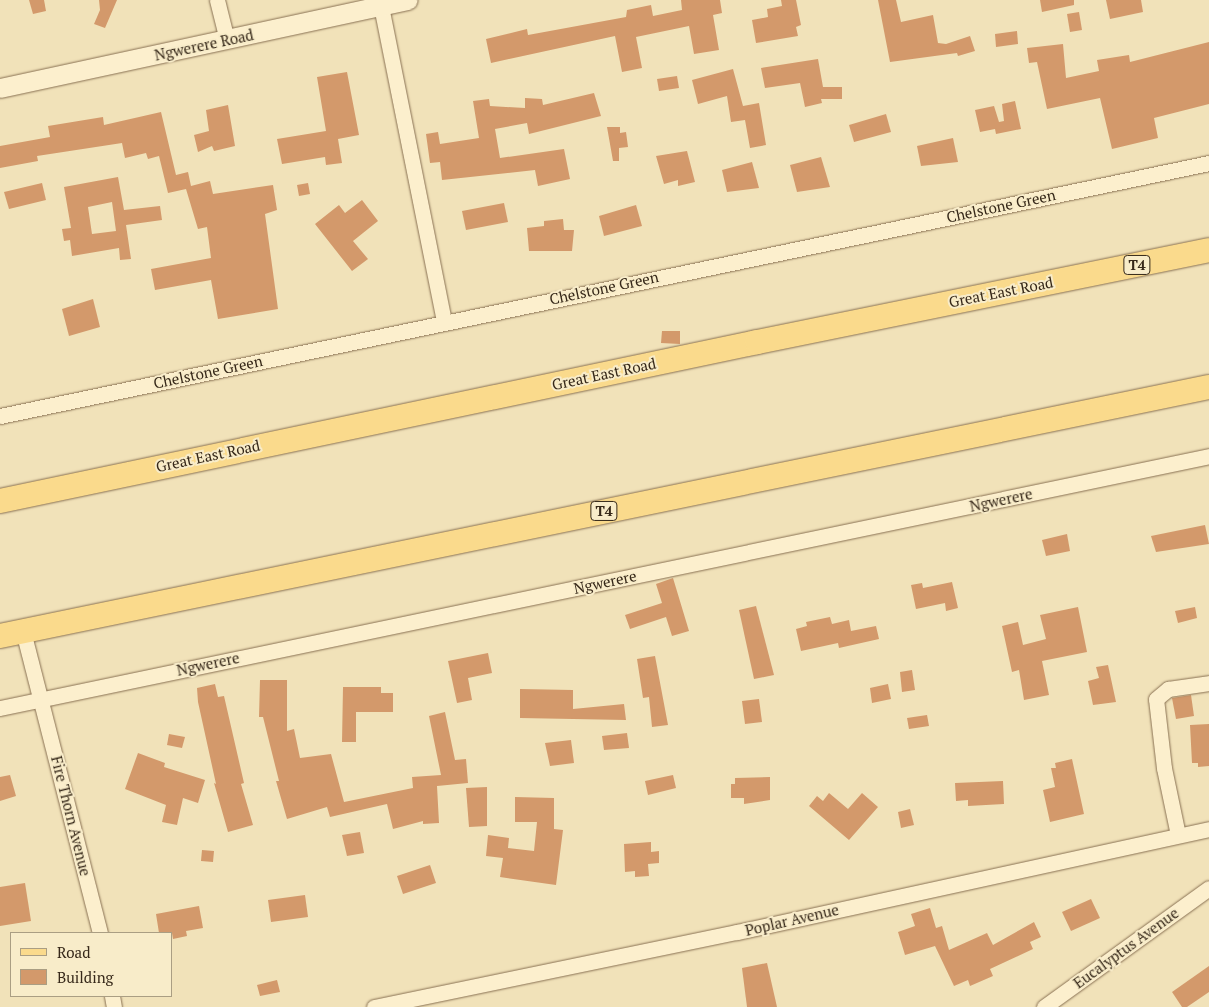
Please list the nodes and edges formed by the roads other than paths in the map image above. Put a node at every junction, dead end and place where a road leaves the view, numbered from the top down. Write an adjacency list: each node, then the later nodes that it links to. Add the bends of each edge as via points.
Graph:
1 (217, 0): 4 (street)
2 (408, 0): 3 (street, Ngwerere Road)
3 (381, 6): 4 (street, Ngwerere Road); 8 (street)
4 (227, 40): 5 (street, Ngwerere Road)
5 (0, 88)
6 (1209, 163): 8 (street, Chelstone Green)
7 (1209, 250): 12 (main road, Great East Road / T4)
8 (444, 322): 10 (street, Chelstone Green)
9 (1209, 387): 13 (main road, T4)
10 (0, 416)
11 (1209, 456): 16 (street, Ngwerere)
12 (0, 502)
13 (23, 631): 14 (main road, T4); 16 (street, Fire Thorn Avenue)
14 (0, 636)
15 (1209, 683): 19 (street, via 1168,689 1156,700 1164,768)
16 (41, 699): 17 (street, Ngwerere); 21 (street, Fire Thorn Avenue)
17 (0, 708)
18 (1209, 830): 19 (street, Poplar Avenue)
19 (1178, 835): 22 (street, Poplar Avenue, via 737,932)
20 (1209, 888): 23 (street, Eucalyptus Avenue)
21 (100, 932)
22 (374, 1007)
23 (1044, 1007)

